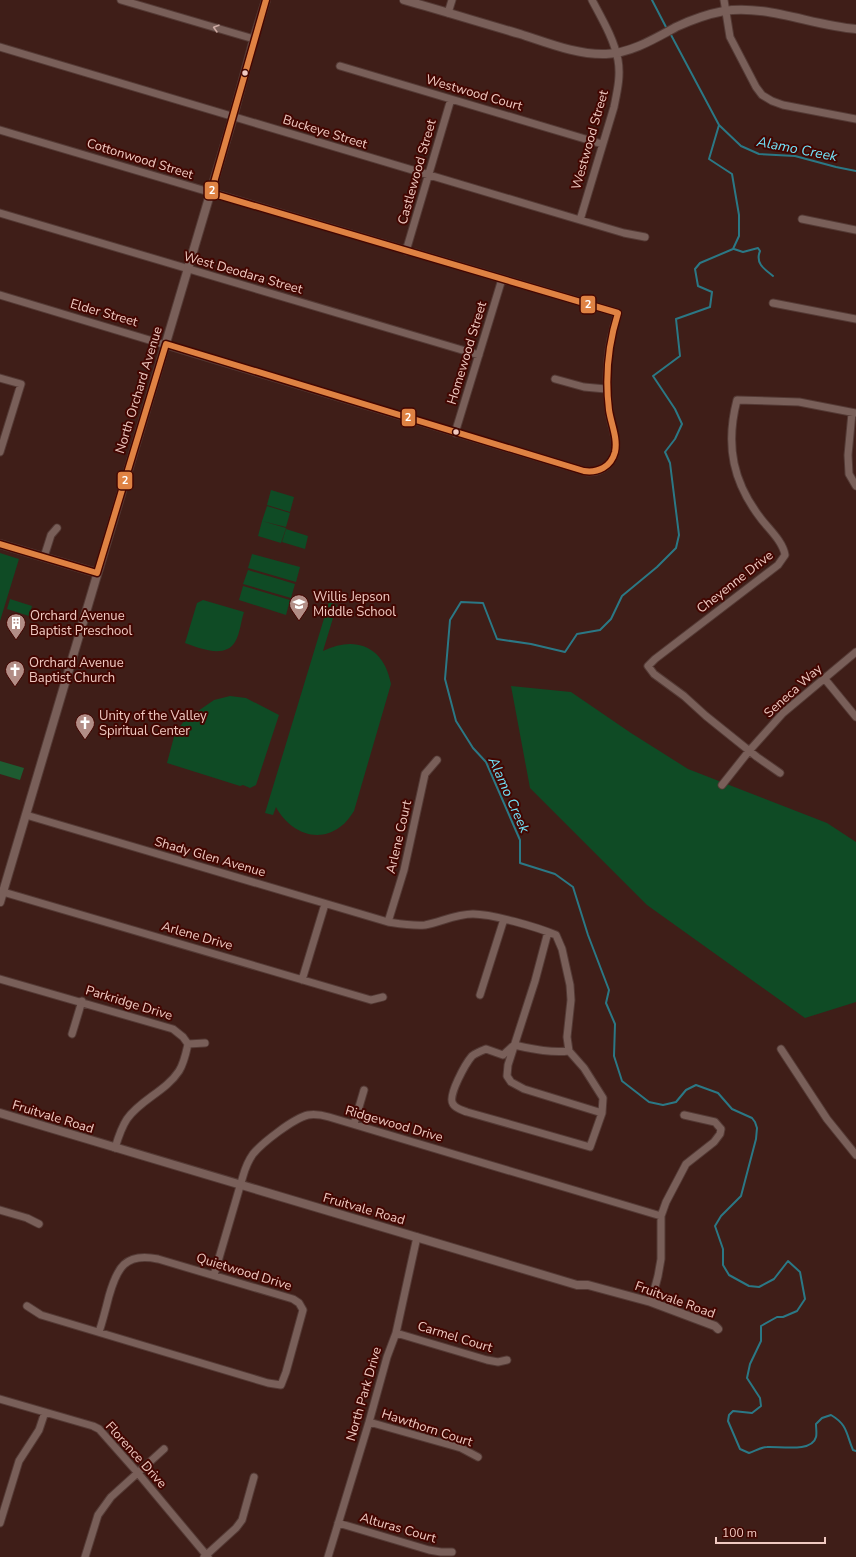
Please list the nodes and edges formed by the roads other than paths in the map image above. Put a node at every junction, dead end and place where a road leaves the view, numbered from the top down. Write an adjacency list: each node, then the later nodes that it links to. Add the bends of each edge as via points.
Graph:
1 (121, 0): 10 (street, one-way to 1)
2 (266, 0): 10 (street, North Orchard Avenue)
3 (404, 0): 8 (street)
4 (452, 0): 8 (street)
5 (592, 0): 12 (street, Westwood Street)
6 (724, 0): 7 (street)
7 (725, 11): 9 (street, via 747,10); 12 (street, via 703,16 640,46); 16 (street, via 730,37 762,95 783,105)
8 (448, 13): 12 (street, via 580,52)
9 (856, 29)
10 (254, 39): 15 (street, North Orchard Avenue)
11 (0, 47): 15 (street, Buckeye Street)
12 (616, 53): 18 (street, Westwood Street, via 618,90)
13 (340, 66): 14 (street, Westwood Court)
14 (451, 99): 18 (street, Westwood Court); 19 (street, Castlewood Street)
15 (233, 117): 19 (street, Buckeye Street); 20 (street, North Orchard Avenue)
16 (856, 119)
17 (0, 130): 20 (street, Cottonwood Street)
18 (602, 144): 23 (street, Westwood Street)
19 (428, 175): 23 (street, Buckeye Street); 26 (street, Castlewood Street)
20 (210, 193): 26 (street, Cottonwood Street); 27 (street, North Orchard Avenue)
21 (0, 213): 27 (street, West Deodara Street)
22 (802, 219): 24 (street)
23 (580, 220): 25 (street, Buckeye Street)
24 (856, 230)
25 (645, 237)
26 (406, 251): 28 (street, Cottonwood Street)
27 (188, 269): 32 (street, North Orchard Avenue); 33 (street, West Deodara Street)
28 (502, 279): 33 (street, Homewood Street); 36 (street, Cottonwood Street, via 618,313 609,344)
29 (0, 295): 32 (street, Elder Street)
30 (773, 303): 31 (street)
31 (856, 319)
32 (166, 344): 38 (street, Elder Street); 44 (street, North Orchard Avenue)
33 (478, 355): 38 (street, Homewood Street)
34 (0, 378): 39 (street, via 20,384)
35 (554, 379): 36 (street, via 584,387)
36 (606, 389): 38 (street, Elder Street, via 615,443 611,460 603,469 587,471)
37 (854, 413): 40 (street, via 848,455 849,474); 48 (street, Cheyenne Drive, via 799,402 736,400 731,444 738,480 745,496 781,544 785,555 778,565 648,666 654,674)
38 (455, 433)
39 (0, 452)
40 (856, 486)
41 (57, 528): 43 (street, via 51,535)
42 (0, 544): 43 (street)
43 (44, 557): 44 (street)
44 (97, 573): 52 (street, North Orchard Avenue)
45 (856, 652): 46 (street, Seneca Way)
46 (824, 678): 47 (street); 48 (street, Seneca Way, via 783,713)
47 (856, 717)
48 (749, 751): 50 (street); 51 (street, Seneca Way)
49 (437, 760): 57 (street, Arlene Court, via 425,774 404,870)
50 (780, 773)
51 (722, 785)
52 (26, 815): 53 (street, North Orchard Avenue); 55 (street, Shady Glen Avenue)
53 (2, 891): 54 (street, North Orchard Avenue); 60 (street, Arlene Drive)
54 (0, 902)
55 (325, 904): 57 (street, Shady Glen Avenue); 60 (street)
56 (504, 920): 57 (street, Shady Glen Avenue, via 473,914 409,926); 58 (street, Shady Glen Avenue); 61 (street)
57 (388, 922)
58 (548, 932): 67 (street); 69 (street, via 556,935 562,949 570,984 567,1037)
59 (0, 979): 63 (street, Parkridge Drive)
60 (302, 980): 62 (street, Arlene Drive, via 371,1000)
61 (480, 995)
62 (383, 997)
63 (82, 1002): 64 (street); 66 (street, Parkridge Drive, via 173,1029)
64 (72, 1034)
65 (205, 1043): 66 (street)
66 (188, 1044): 75 (street, via 179,1071 127,1119)
67 (514, 1045): 69 (street, via 544,1052); 72 (street, via 507,1076 511,1082 524,1089); 72 (street, via 504,1056 486,1048 473,1055 454,1088 451,1098 453,1104 467,1112 590,1147)
68 (781, 1049): 76 (street, via 827,1119)
69 (569, 1051): 72 (street, via 604,1098)
70 (364, 1090): 74 (street)
71 (0, 1113): 75 (street, Fruitvale Road)
72 (602, 1113)
73 (684, 1115): 79 (street, via 715,1122 721,1129 720,1134 714,1142 686,1164)
74 (354, 1124): 77 (street, Ridgewood Drive, via 318,1115 298,1118 254,1154 246,1166); 79 (street, Ridgewood Drive)
75 (115, 1148): 77 (street, Fruitvale Road)
76 (856, 1155)
77 (240, 1186): 81 (street, Fruitvale Road); 82 (street, Ridgewood Drive)
78 (0, 1210): 80 (street)
79 (661, 1216): 83 (street, via 661,1259)
80 (39, 1224)
81 (417, 1237): 83 (street, Fruitvale Road, via 577,1285 588,1285); 87 (street, North Park Drive)
82 (214, 1275): 86 (street, Quietwood Drive, via 152,1258 129,1261 115,1277); 86 (street, Quietwood Drive, via 293,1299 302,1306 304,1310 281,1385)
83 (651, 1302): 85 (street, Fruitvale Road, via 715,1326)
84 (27, 1306): 86 (street, via 41,1315)
85 (718, 1330)
86 (99, 1332)
87 (396, 1333): 88 (street, Carmel Court, via 487,1360); 91 (street, North Park Drive)
88 (507, 1360)
89 (0, 1399): 90 (street, Florence Drive)
90 (45, 1412): 94 (street, Florence Drive, via 98,1429); 96 (street, via 40,1430 20,1461)
91 (369, 1422): 93 (street, Hawthorn Court, via 460,1448); 97 (street, North Park Drive)
92 (164, 1449): 94 (street)
93 (478, 1457)
94 (137, 1472): 99 (street, Florence Drive); 100 (street, via 111,1497 98,1514)
95 (254, 1477): 99 (street, via 242,1520)
96 (0, 1523)
97 (338, 1523): 98 (street, Alturas Court, via 429,1550); 101 (street, North Park Drive)
98 (452, 1552)
99 (206, 1556)
100 (85, 1557)
101 (328, 1557)

